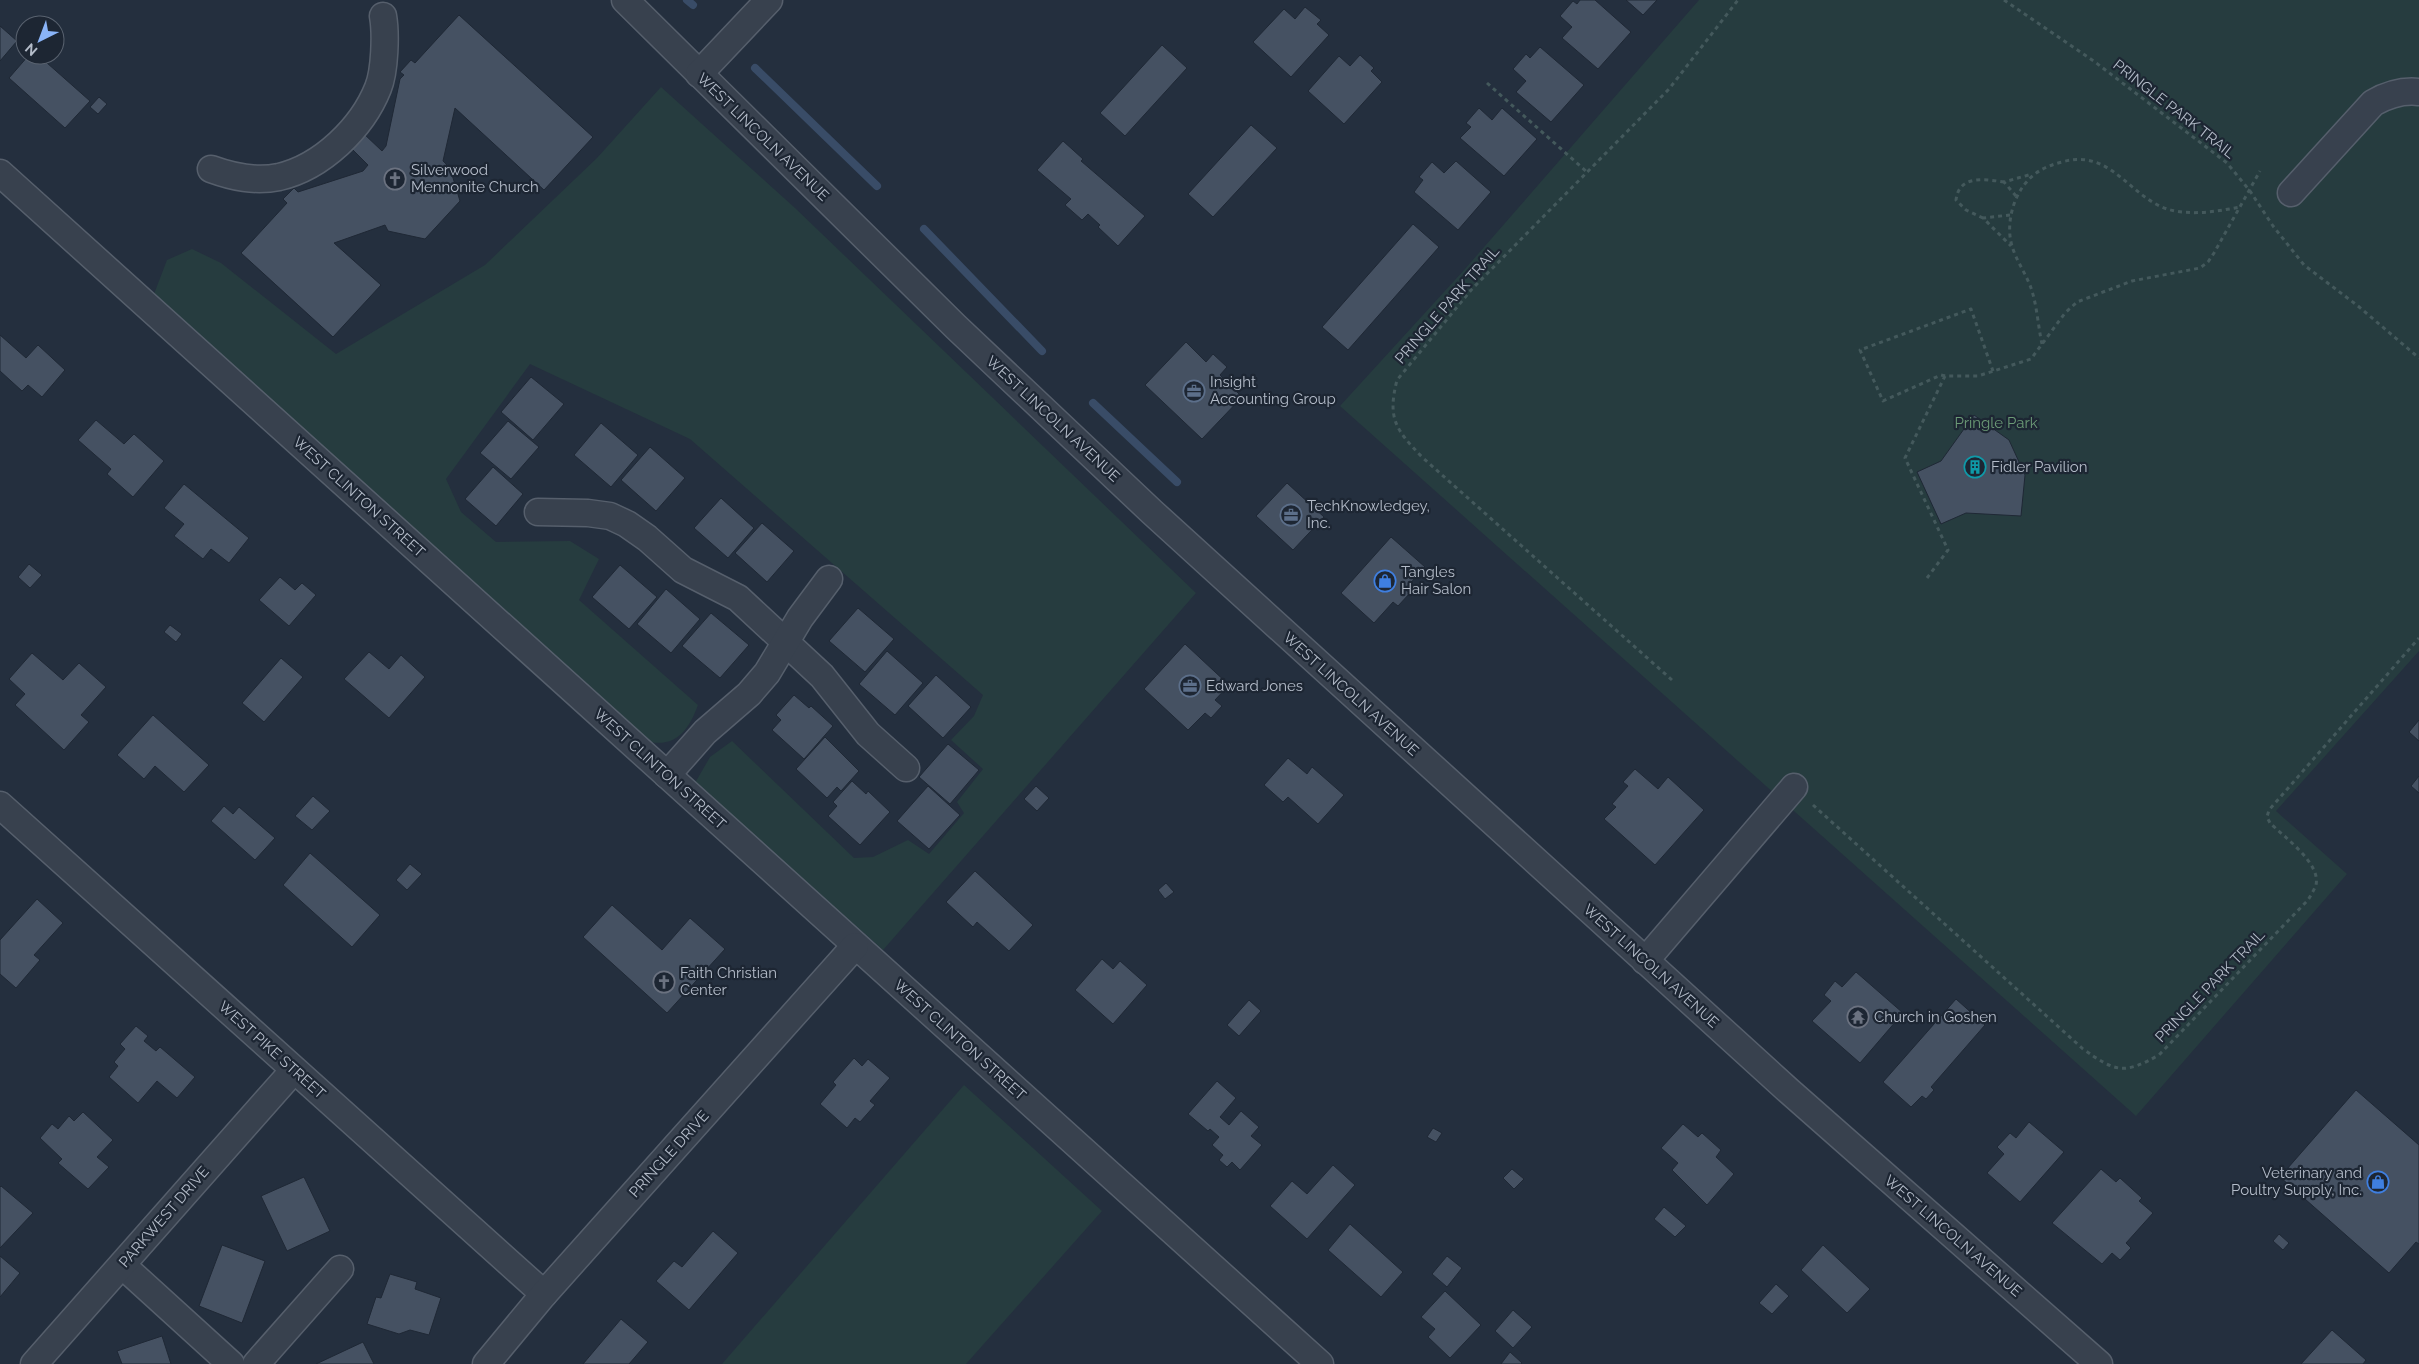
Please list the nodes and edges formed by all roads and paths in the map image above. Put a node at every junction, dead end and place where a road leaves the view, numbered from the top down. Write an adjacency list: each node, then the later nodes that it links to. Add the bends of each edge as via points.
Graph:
1 (625, 0): 6 (street, WEST LINCOLN AVENUE)
2 (769, 0): 6 (street)
3 (1738, 0): 11 (path, PRINGLE PARK TRAIL, via 1668,89)
4 (2004, 0): 15 (path, PRINGLE PARK TRAIL, via 2095,62 2220,158)
5 (383, 16): 9 (street, via 386,32 379,86 362,116 340,141 312,165 278,177 239,178)
6 (699, 74): 37 (street, WEST LINCOLN AVENUE, via 1043,410)
7 (1487, 83): 11 (path)
8 (2419, 92): 16 (street, via 2386,96 2373,103)
9 (211, 169)
10 (2260, 171): 15 (path)
11 (1587, 172): 31 (path, PRINGLE PARK TRAIL, via 1472,289 1397,380 1392,398 1393,418 1405,439 1423,458)
12 (0, 173): 33 (street, WEST CLINTON STREET)
13 (2033, 174): 14 (path); 17 (path); 18 (path, via 2069,160 2089,160 2108,167 2147,199 2174,211 2198,213)
14 (2004, 182): 17 (path); 20 (path, via 1976,180 1963,183 1957,190 1956,200 1966,210)
15 (2250, 190): 18 (path); 23 (path, PRINGLE PARK TRAIL, via 2304,265)
16 (2291, 193)
17 (2016, 196): 19 (path)
18 (2240, 207): 22 (path, via 2208,262 2200,268 2132,281 2078,302 2065,313)
19 (2010, 215): 20 (path); 21 (path)
20 (1983, 218): 21 (path)
21 (2012, 246): 22 (path, via 2032,290)
22 (2042, 344): 24 (path, via 2031,360)
23 (2419, 358)
24 (1993, 372): 25 (path, via 1978,376); 25 (path, via 1971,309 1860,350 1883,401)
25 (1945, 376): 27 (path, via 1905,458 1948,550)
26 (538, 512): 30 (street, via 588,513 610,516 627,524 683,570 738,598)
27 (1927, 578)
28 (829, 579): 30 (street)
29 (2419, 638): 34 (path, PRINGLE PARK TRAIL, via 2269,810 2267,817 2270,823 2314,868 2316,884 2308,900 2159,1055 2139,1066 2121,1069 2107,1066 2083,1050)
30 (787, 642): 32 (street, via 822,676 868,734); 33 (street, via 768,673 705,732)
31 (1672, 680)
32 (906, 768)
33 (667, 775): 36 (street, WEST CLINTON STREET)
34 (1794, 787): 37 (street)
35 (0, 805): 38 (street, WEST PIKE STREET)
36 (855, 946): 41 (street, PRINGLE DRIVE); 46 (street, WEST CLINTON STREET)
37 (1645, 961): 47 (street, WEST LINCOLN AVENUE)
38 (294, 1070): 39 (street, PARKWEST DRIVE); 41 (street, WEST PIKE STREET)
39 (122, 1265): 42 (street, PARKWEST DRIVE); 43 (street)
40 (340, 1269): 44 (street)
41 (544, 1294): 45 (street, PRINGLE DRIVE)
42 (34, 1364)
43 (231, 1364)
44 (256, 1364)
45 (486, 1364)
46 (1320, 1364)
47 (2099, 1364)

